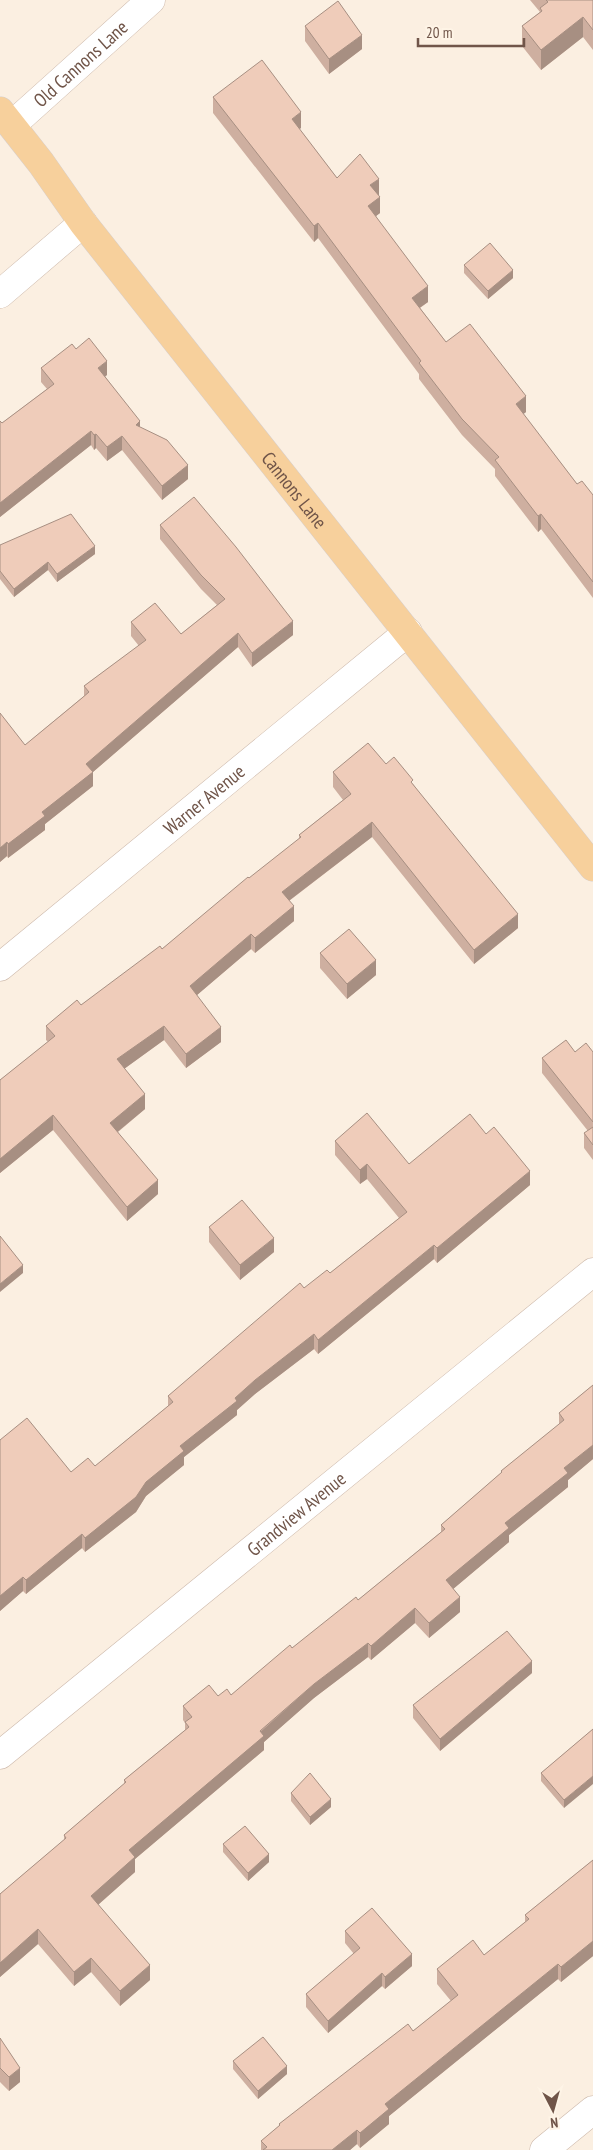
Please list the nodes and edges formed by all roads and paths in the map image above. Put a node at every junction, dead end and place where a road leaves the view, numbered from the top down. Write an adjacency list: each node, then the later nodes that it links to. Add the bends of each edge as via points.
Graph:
1 (151, 0): 2 (street, Old Cannons Lane)
2 (6, 118): 3 (main road, Cannons Lane)
3 (83, 223): 4 (street); 5 (main road, Cannons Lane)
4 (0, 294)
5 (408, 632): 6 (main road, Cannons Lane); 7 (street, Warner Avenue)
6 (593, 866)
7 (0, 968)
8 (593, 1272): 9 (street, Grandview Avenue)
9 (0, 1754)
10 (593, 2110): 11 (street)
11 (544, 2150)

